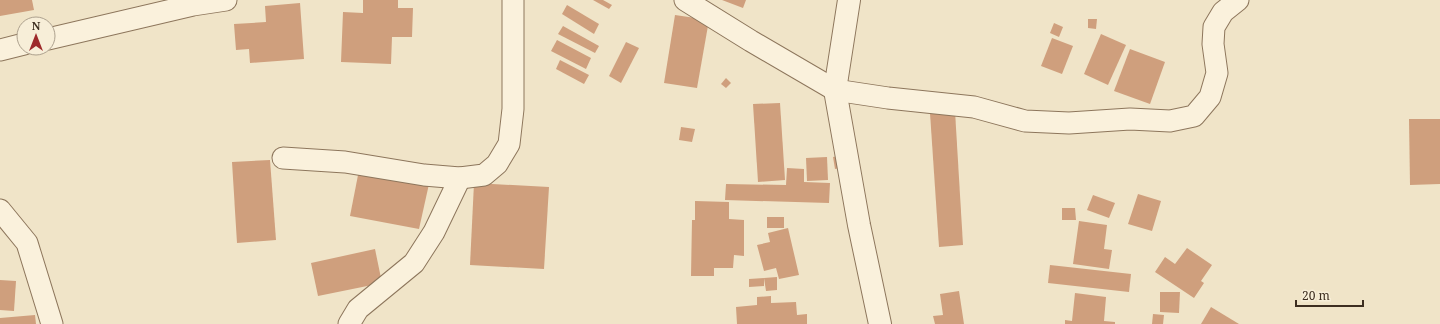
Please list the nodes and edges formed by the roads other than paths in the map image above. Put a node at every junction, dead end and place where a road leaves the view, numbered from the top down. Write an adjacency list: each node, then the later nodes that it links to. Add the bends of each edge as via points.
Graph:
1 (226, 0): 6 (street, via 194,4)
2 (514, 0): 11 (street, via 513,109 509,144 497,164 484,175)
3 (685, 0): 9 (street)
4 (849, 0): 9 (street)
5 (1238, 0): 9 (street, via 1223,12 1214,27 1213,44 1217,73 1210,97 1194,116 1186,118 1170,121 1130,119 1069,123 1026,121 974,107)
6 (56, 37)
7 (16, 46): 8 (street)
8 (0, 50)
9 (835, 90): 15 (street)
10 (283, 158): 11 (street, via 345,162)
11 (460, 178): 14 (street, via 434,232 414,263 358,309)
12 (0, 210): 13 (street, via 27,244)
13 (52, 324)
14 (349, 324)
15 (880, 324)

